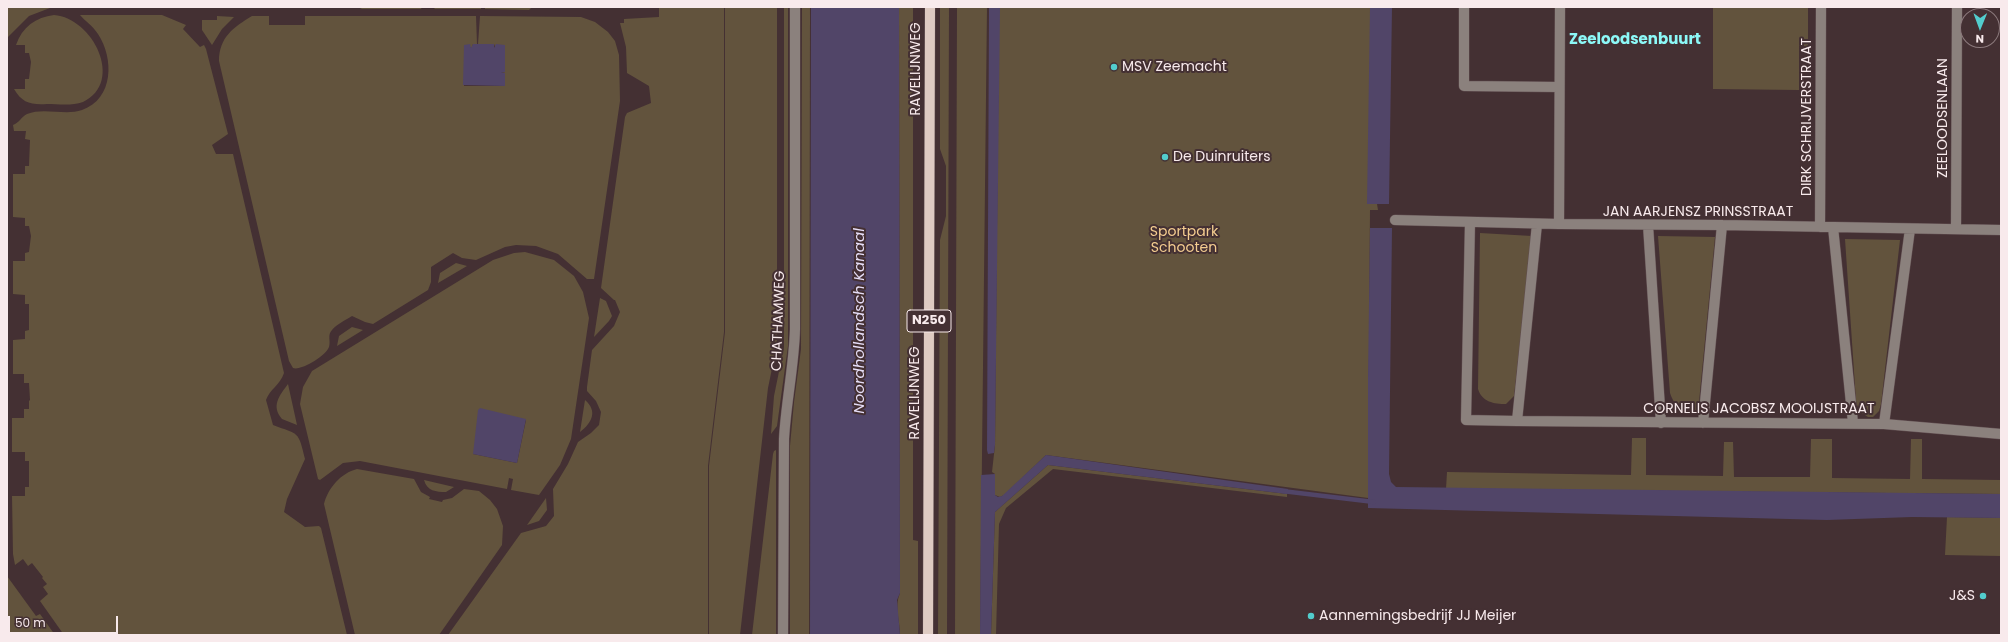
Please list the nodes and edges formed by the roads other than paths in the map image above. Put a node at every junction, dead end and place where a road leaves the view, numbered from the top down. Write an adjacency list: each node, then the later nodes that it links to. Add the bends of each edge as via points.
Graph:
1 (795, 7): 25 (street, CHATHAMWEG, via 795,329 784,439)
2 (930, 7): 26 (main road, RAVELIJNWEG / N250)
3 (1464, 7): 7 (street, via 1464,86)
4 (1560, 7): 7 (street)
5 (1821, 7): 14 (street, DIRK SCHRIJVERSTRAAT)
6 (1957, 7): 17 (street, ZEELOODSENLAAN)
7 (1559, 87): 11 (street)
8 (1395, 220): 9 (street, JAN AARJENSZ PRINSSTRAAT)
9 (1470, 222): 10 (street, JAN AARJENSZ PRINSSTRAAT); 19 (street, CORNELIS JACOBSZ MOOIJSTRAAT, via 1466,420)
10 (1537, 224): 11 (street, JAN AARJENSZ PRINSSTRAAT); 19 (street)
11 (1560, 224): 12 (street, JAN AARJENSZ PRINSSTRAAT)
12 (1648, 225): 13 (street, JAN AARJENSZ PRINSSTRAAT); 20 (street)
13 (1722, 225): 14 (street, JAN AARJENSZ PRINSSTRAAT); 21 (street)
14 (1820, 227): 15 (street, JAN AARJENSZ PRINSSTRAAT)
15 (1833, 227): 16 (street, JAN AARJENSZ PRINSSTRAAT); 22 (street)
16 (1910, 229): 17 (street, JAN AARJENSZ PRINSSTRAAT); 23 (street)
17 (1956, 229): 18 (street, JAN AARJENSZ PRINSSTRAAT)
18 (2001, 230)
19 (1517, 421): 20 (street, CORNELIS JACOBSZ MOOIJSTRAAT)
20 (1661, 423): 21 (street, CORNELIS JACOBSZ MOOIJSTRAAT)
21 (1703, 423): 22 (street, CORNELIS JACOBSZ MOOIJSTRAAT)
22 (1853, 423): 23 (street, CORNELIS JACOBSZ MOOIJSTRAAT)
23 (1884, 424): 24 (street, CORNELIS JACOBSZ MOOIJSTRAAT)
24 (2001, 434)
25 (783, 635)
26 (928, 635)

